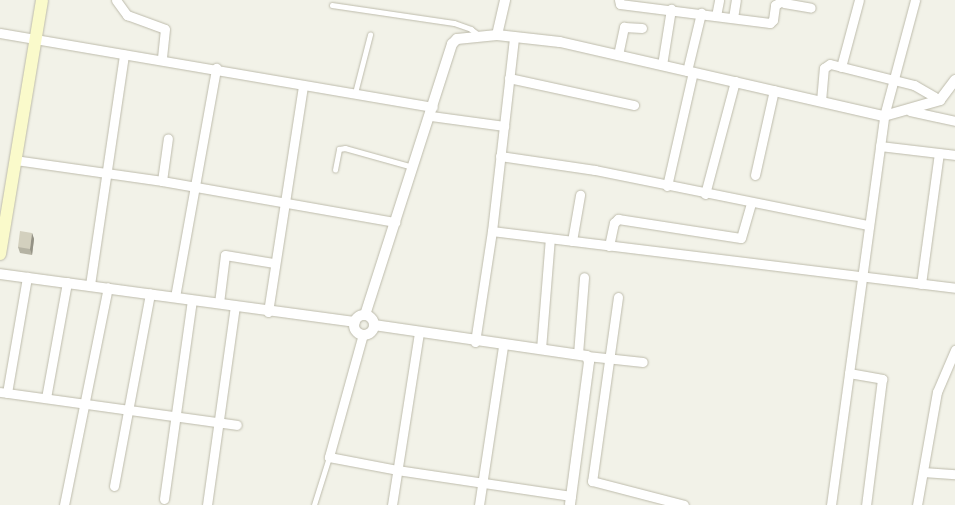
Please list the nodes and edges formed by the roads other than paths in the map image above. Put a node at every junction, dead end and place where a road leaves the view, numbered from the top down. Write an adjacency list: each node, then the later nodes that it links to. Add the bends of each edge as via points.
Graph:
1 (42, 0): 22 (main road)
2 (116, 0): 25 (street, via 127,15 165,29)
3 (505, 0): 19 (street)
4 (619, 0): 12 (street, via 620,4)
5 (719, 0): 14 (street)
6 (736, 0): 15 (street)
7 (859, 0): 27 (street)
8 (914, 0): 31 (street)
9 (784, 2): 11 (street); 15 (street, via 776,5 772,22)
10 (332, 5): 20 (lane, via 454,23 471,28)
11 (811, 8)
12 (671, 9): 13 (street); 26 (street)
13 (701, 13): 14 (street); 29 (street)
14 (716, 16): 15 (street)
15 (733, 18)
16 (642, 28): 24 (street, via 624,27)
17 (0, 33): 22 (street)
18 (370, 35): 36 (lane)
19 (497, 35): 20 (street); 21 (street)
20 (479, 36): 41 (street, via 465,36 452,44)
21 (514, 37): 24 (street, via 560,42); 30 (street)
22 (35, 39): 23 (street); 50 (main road)
23 (124, 54): 25 (street); 53 (street)
24 (618, 55): 26 (street)
25 (162, 60): 28 (street)
26 (662, 65): 29 (street)
27 (841, 67): 31 (street); 38 (street, via 824,65)
28 (216, 68): 34 (street); 57 (street)
29 (690, 71): 33 (street); 56 (street)
30 (509, 78): 39 (street); 44 (street)
31 (891, 80): 37 (street, via 914,85); 42 (street)
32 (955, 80): 37 (street)
33 (735, 81): 35 (street); 58 (street)
34 (303, 86): 36 (street); 61 (street)
35 (774, 90): 38 (street); 54 (street)
36 (354, 94): 41 (street)
37 (940, 100): 40 (street)
38 (821, 101): 42 (street)
39 (634, 105)
40 (910, 111): 42 (street); 43 (street)
41 (432, 112): 44 (street); 51 (street)
42 (884, 116): 46 (street)
43 (955, 121)
44 (504, 126): 49 (street)
45 (168, 138): 55 (street)
46 (880, 146): 47 (street); 63 (street)
47 (938, 153): 48 (street); 75 (street)
48 (955, 155)
49 (500, 156): 56 (street, via 595,170); 64 (street)
50 (14, 160): 53 (street); 68 (main road)
51 (413, 167): 52 (lane, via 345,148 339,149); 62 (street)
52 (335, 170)
53 (107, 173): 55 (street); 76 (street)
54 (755, 175)
55 (162, 181): 57 (street)
56 (667, 186): 58 (street)
57 (197, 188): 61 (street); 80 (street)
58 (705, 194): 60 (street)
59 (580, 195): 66 (street)
60 (751, 203): 63 (street); 67 (street, via 741,238 618,219 614,223)
61 (283, 204): 62 (street); 69 (street)
62 (394, 222): 86 (street)
63 (868, 225): 73 (street)
64 (492, 232): 65 (street); 91 (street)
65 (550, 238): 66 (street); 93 (street)
66 (572, 241): 67 (street)
67 (609, 246): 73 (street)
68 (0, 254)
69 (274, 263): 83 (street, via 223,256); 85 (street)
70 (0, 274): 71 (street)
71 (27, 277): 74 (street); 99 (street)
72 (584, 277): 95 (street)
73 (862, 277): 75 (street); 98 (street)
74 (67, 282): 76 (street); 100 (street)
75 (921, 284): 78 (street)
76 (90, 285): 77 (street)
77 (108, 287): 79 (street); 101 (street)
78 (955, 288)
79 (150, 293): 80 (street); 102 (street)
80 (175, 297): 82 (street)
81 (618, 297): 96 (street)
82 (192, 300): 83 (street); 103 (street)
83 (219, 303): 84 (street)
84 (234, 306): 85 (street); 104 (street)
85 (268, 312): 87 (street)
86 (365, 315): 87 (street); 88 (street)
87 (355, 322): 90 (street, via 357,331)
88 (374, 325): 89 (street); 90 (street, via 372,331)
89 (419, 332): 91 (street); 107 (street)
90 (363, 334): 106 (street)
91 (475, 342): 92 (street)
92 (503, 346): 93 (street); 110 (street)
93 (541, 349): 95 (street)
94 (955, 350): 108 (street, via 937,392)
95 (582, 355): 96 (street); 113 (street, via 589,362)
96 (610, 358): 97 (street); 119 (street, via 592,481)
97 (643, 362)
98 (850, 373): 120 (street); 121 (street, via 882,379)
99 (3, 392): 100 (street)
100 (46, 398): 101 (street)
101 (86, 404): 102 (street); 114 (street)
102 (127, 409): 103 (street); 111 (street)
103 (174, 416): 104 (street); 112 (street)
104 (219, 422): 105 (street); 115 (street)
105 (237, 425)
106 (329, 457): 107 (street); 116 (lane)
107 (397, 470): 110 (street); 117 (street)
108 (923, 472): 109 (street); 122 (street)
109 (955, 474)
110 (482, 483): 113 (street); 118 (street)
111 (114, 486)
112 (164, 499)
113 (570, 500)
114 (64, 505)
115 (208, 505)
116 (314, 505)
117 (392, 505)
118 (479, 505)
119 (684, 505)
120 (831, 505)
121 (866, 505)
122 (918, 505)

